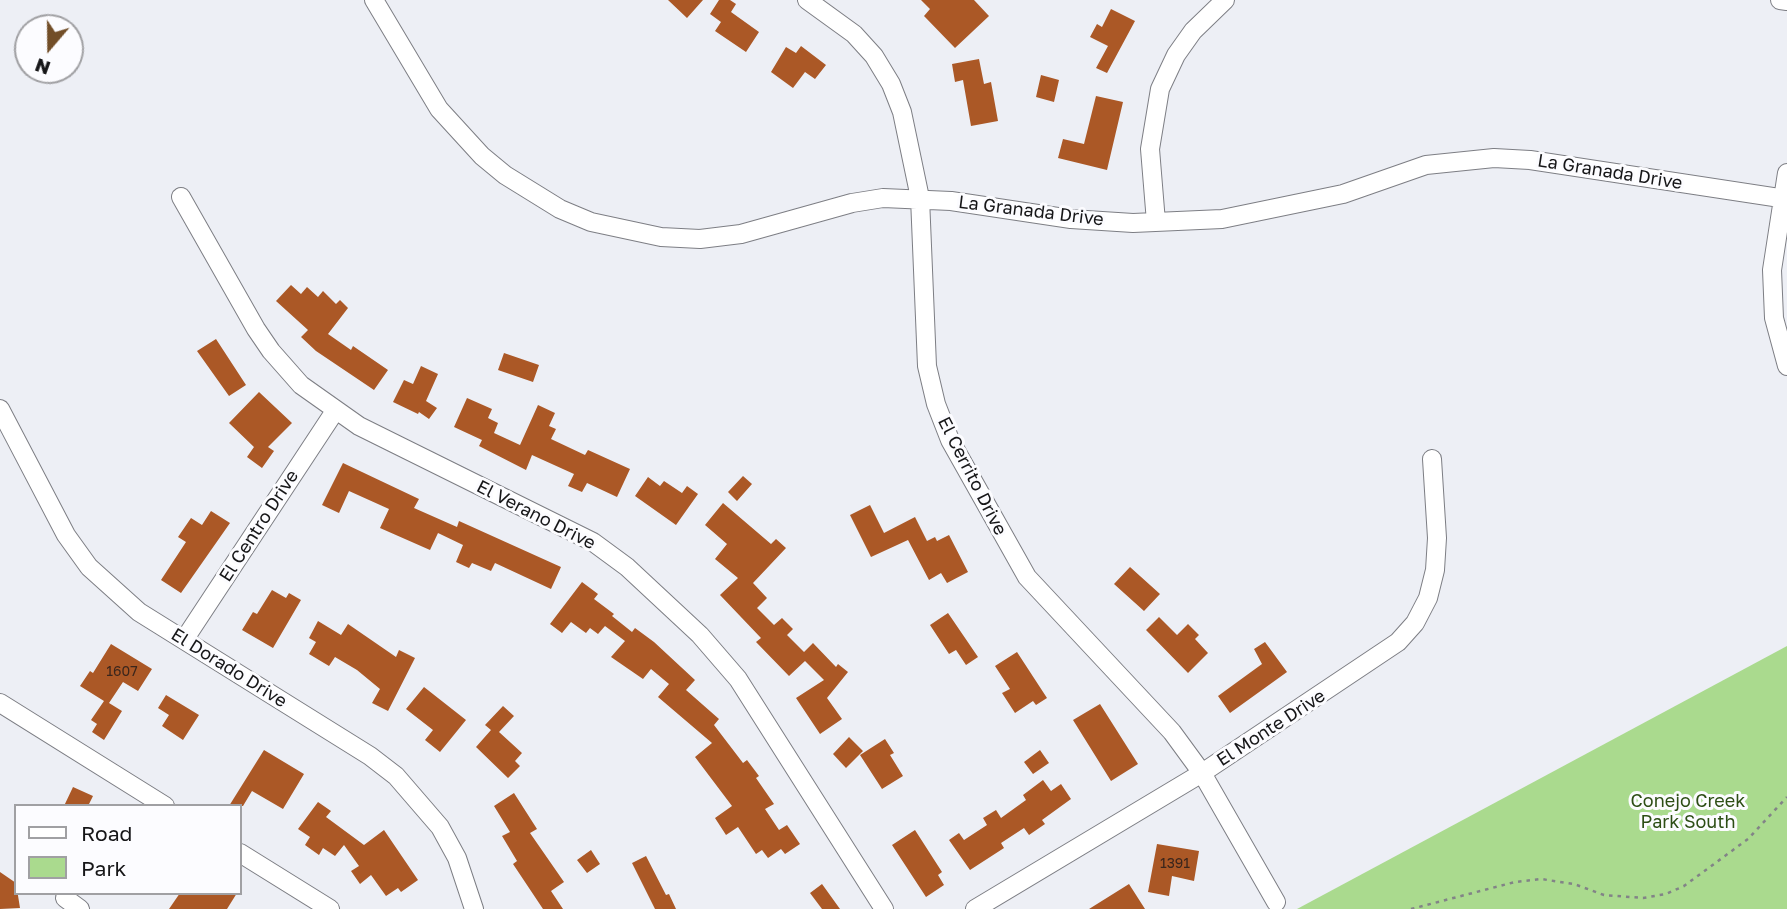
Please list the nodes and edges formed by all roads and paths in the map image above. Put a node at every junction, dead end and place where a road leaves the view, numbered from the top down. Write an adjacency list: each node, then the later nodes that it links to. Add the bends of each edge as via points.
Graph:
1 (374, 0): 8 (street, La Granada Drive, via 424,88 458,132 505,175 591,222 661,237 700,239 741,234 852,203)
2 (807, 0): 8 (street, El Cerrito Drive, via 854,34 891,84 902,112)
3 (1225, 0): 10 (street, via 1193,31 1160,89 1150,149)
4 (1780, 0): 5 (street)
5 (1787, 1)
6 (1787, 173): 9 (street)
7 (181, 197): 13 (street, El Verano Drive, via 271,351 301,385)
8 (920, 198): 10 (street, La Granada Drive, via 1071,219); 17 (street, El Cerrito Drive, via 928,366 950,440 1027,577 1172,732)
9 (1785, 199): 10 (street, La Granada Drive, via 1494,158 1426,165 1343,194 1222,219); 11 (street, via 1772,270 1774,318)
10 (1156, 222)
11 (1787, 366)
12 (0, 409): 15 (street, El Dorado Drive, via 66,536 89,567 139,612)
13 (335, 411): 15 (street, El Centro Drive); 26 (street, El Verano Drive, via 593,542 627,567 720,655)
14 (1432, 459): 17 (street, El Monte Drive, via 1435,570 1415,623 1374,660)
15 (184, 640): 25 (street, El Dorado Drive, via 370,755 396,776 440,827 457,858)
16 (0, 703): 19 (street)
17 (1202, 773): 22 (street, El Cerrito Drive); 27 (street, El Monte Drive)
18 (1787, 797): 28 (path, via 1748,839 1666,894 1643,898 1604,895 1541,879)
19 (161, 804)
20 (242, 854): 24 (street)
21 (65, 898): 23 (street)
22 (1276, 902)
23 (80, 909)
24 (330, 909)
25 (474, 909)
26 (884, 909)
27 (975, 909)
28 (1410, 909)

